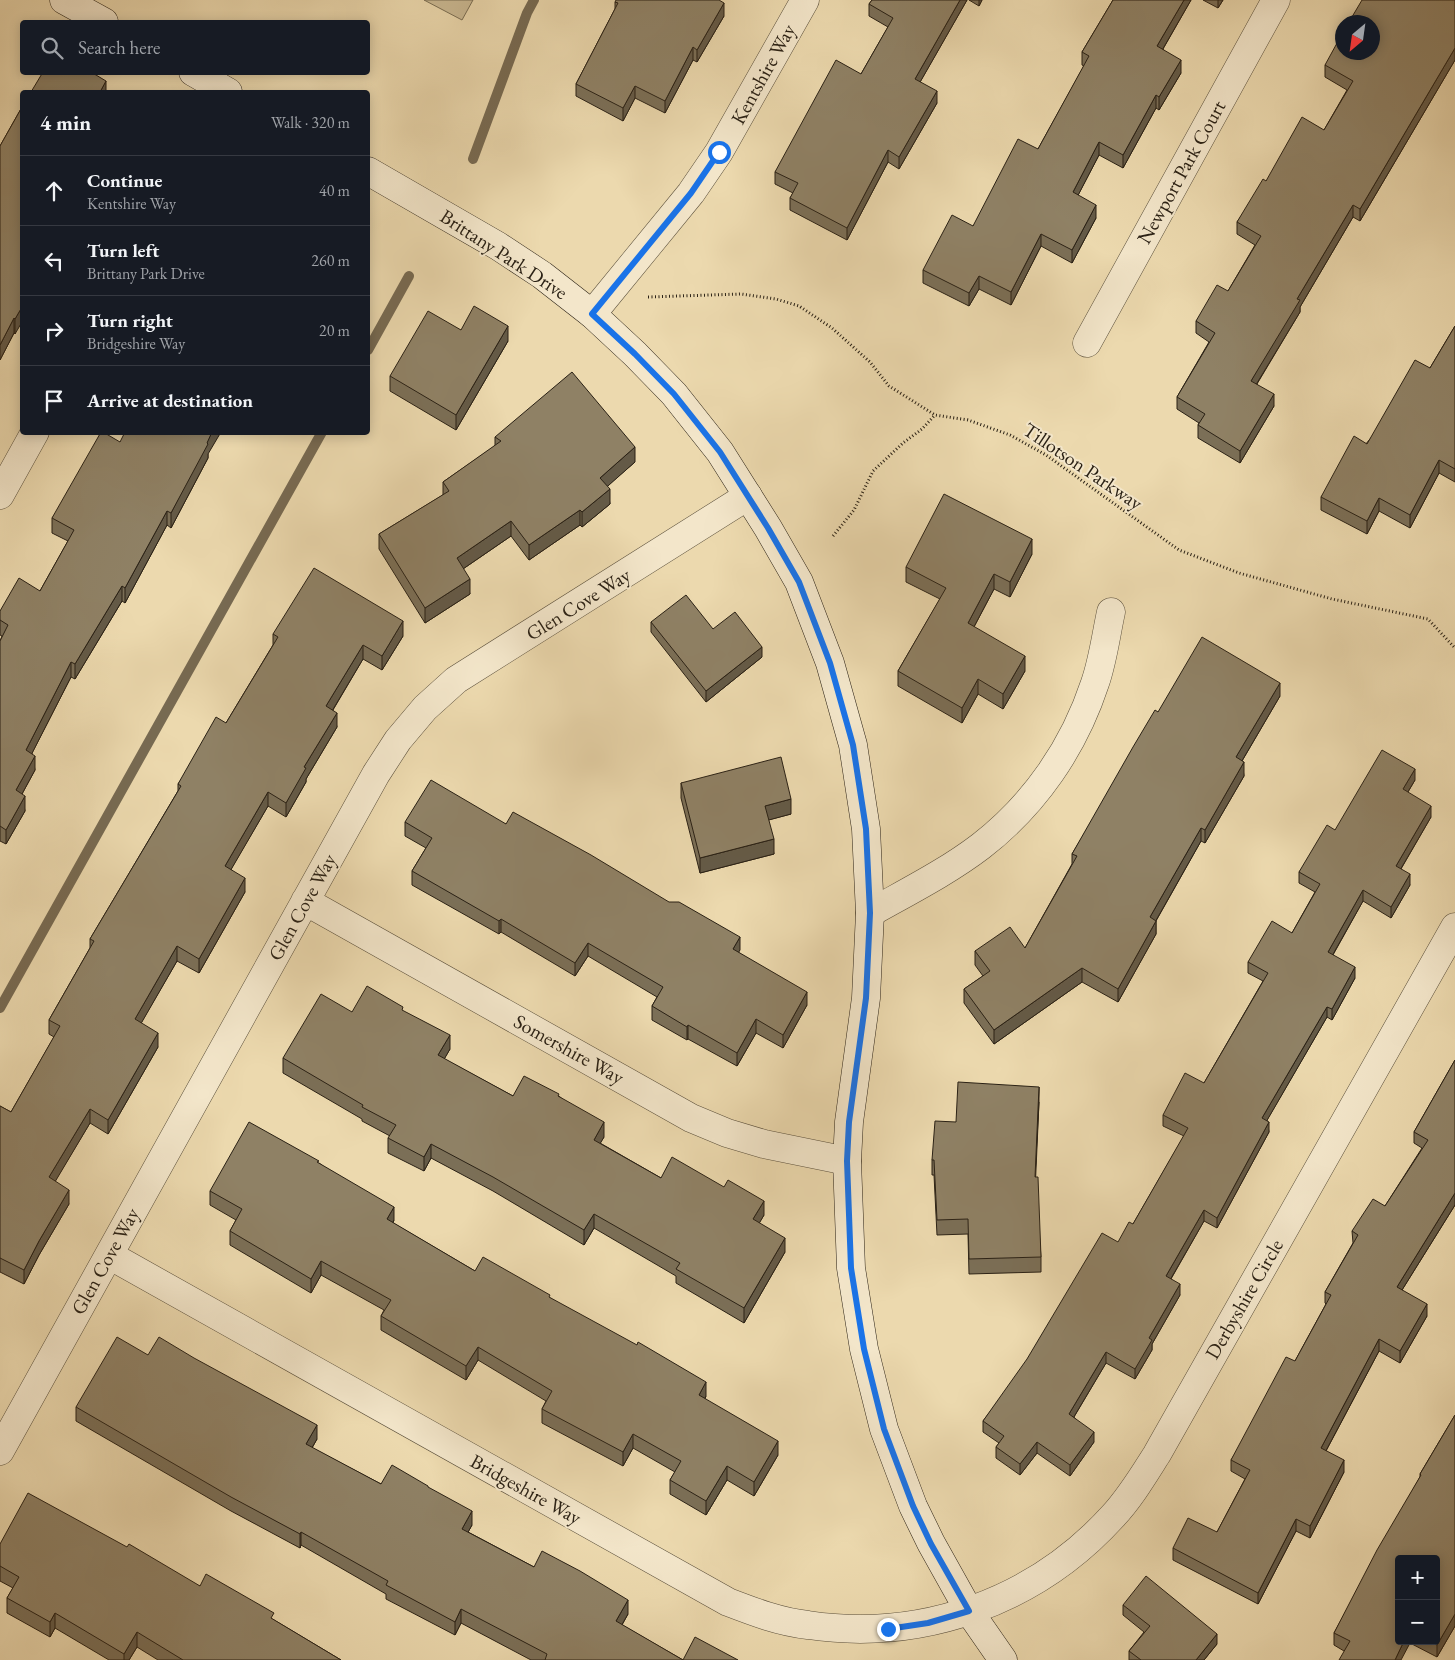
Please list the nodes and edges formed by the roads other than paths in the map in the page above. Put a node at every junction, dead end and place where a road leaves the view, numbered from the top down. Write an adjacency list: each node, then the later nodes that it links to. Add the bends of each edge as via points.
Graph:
1 (64, 0): 4 (street)
2 (805, 0): 8 (street, Kentshire Way, via 719,152 691,193)
3 (1276, 0): 9 (street, Newport Park Court)
4 (100, 20)
5 (198, 75): 6 (street)
6 (224, 90)
7 (370, 172): 8 (street, Brittany Park Drive, via 542,274)
8 (592, 314): 12 (street, Brittany Park Drive, via 674,394 720,452)
9 (1087, 343)
10 (33, 435): 11 (street)
11 (0, 495)
12 (748, 496): 14 (street, Glen Cove Way, via 456,680 425,708 398,740 376,774); 15 (street, Brittany Park Drive, via 799,582 830,663 853,745 866,829)
13 (1111, 612): 15 (street, via 1096,681 1082,719 1039,789 1011,820 980,846)
14 (305, 901): 17 (street, Somershire Way, via 691,1118 764,1144); 18 (street, Glen Cove Way)
15 (870, 913): 17 (street, Brittany Park Drive, via 866,998 849,1122)
16 (1455, 927): 20 (street, Derbyshire Circle, via 1137,1486 1102,1528 1052,1570 1017,1591)
17 (847, 1161): 20 (street, Brittany Park Drive, via 851,1268 864,1349 884,1429 913,1506)
18 (109, 1255): 19 (street, Glen Cove Way); 20 (street, Bridgeshire Way, via 728,1602 774,1618 847,1630 888,1629 928,1623)
19 (0, 1451)
20 (969, 1611): 21 (street, Brittany Park Drive)
21 (1003, 1660)

